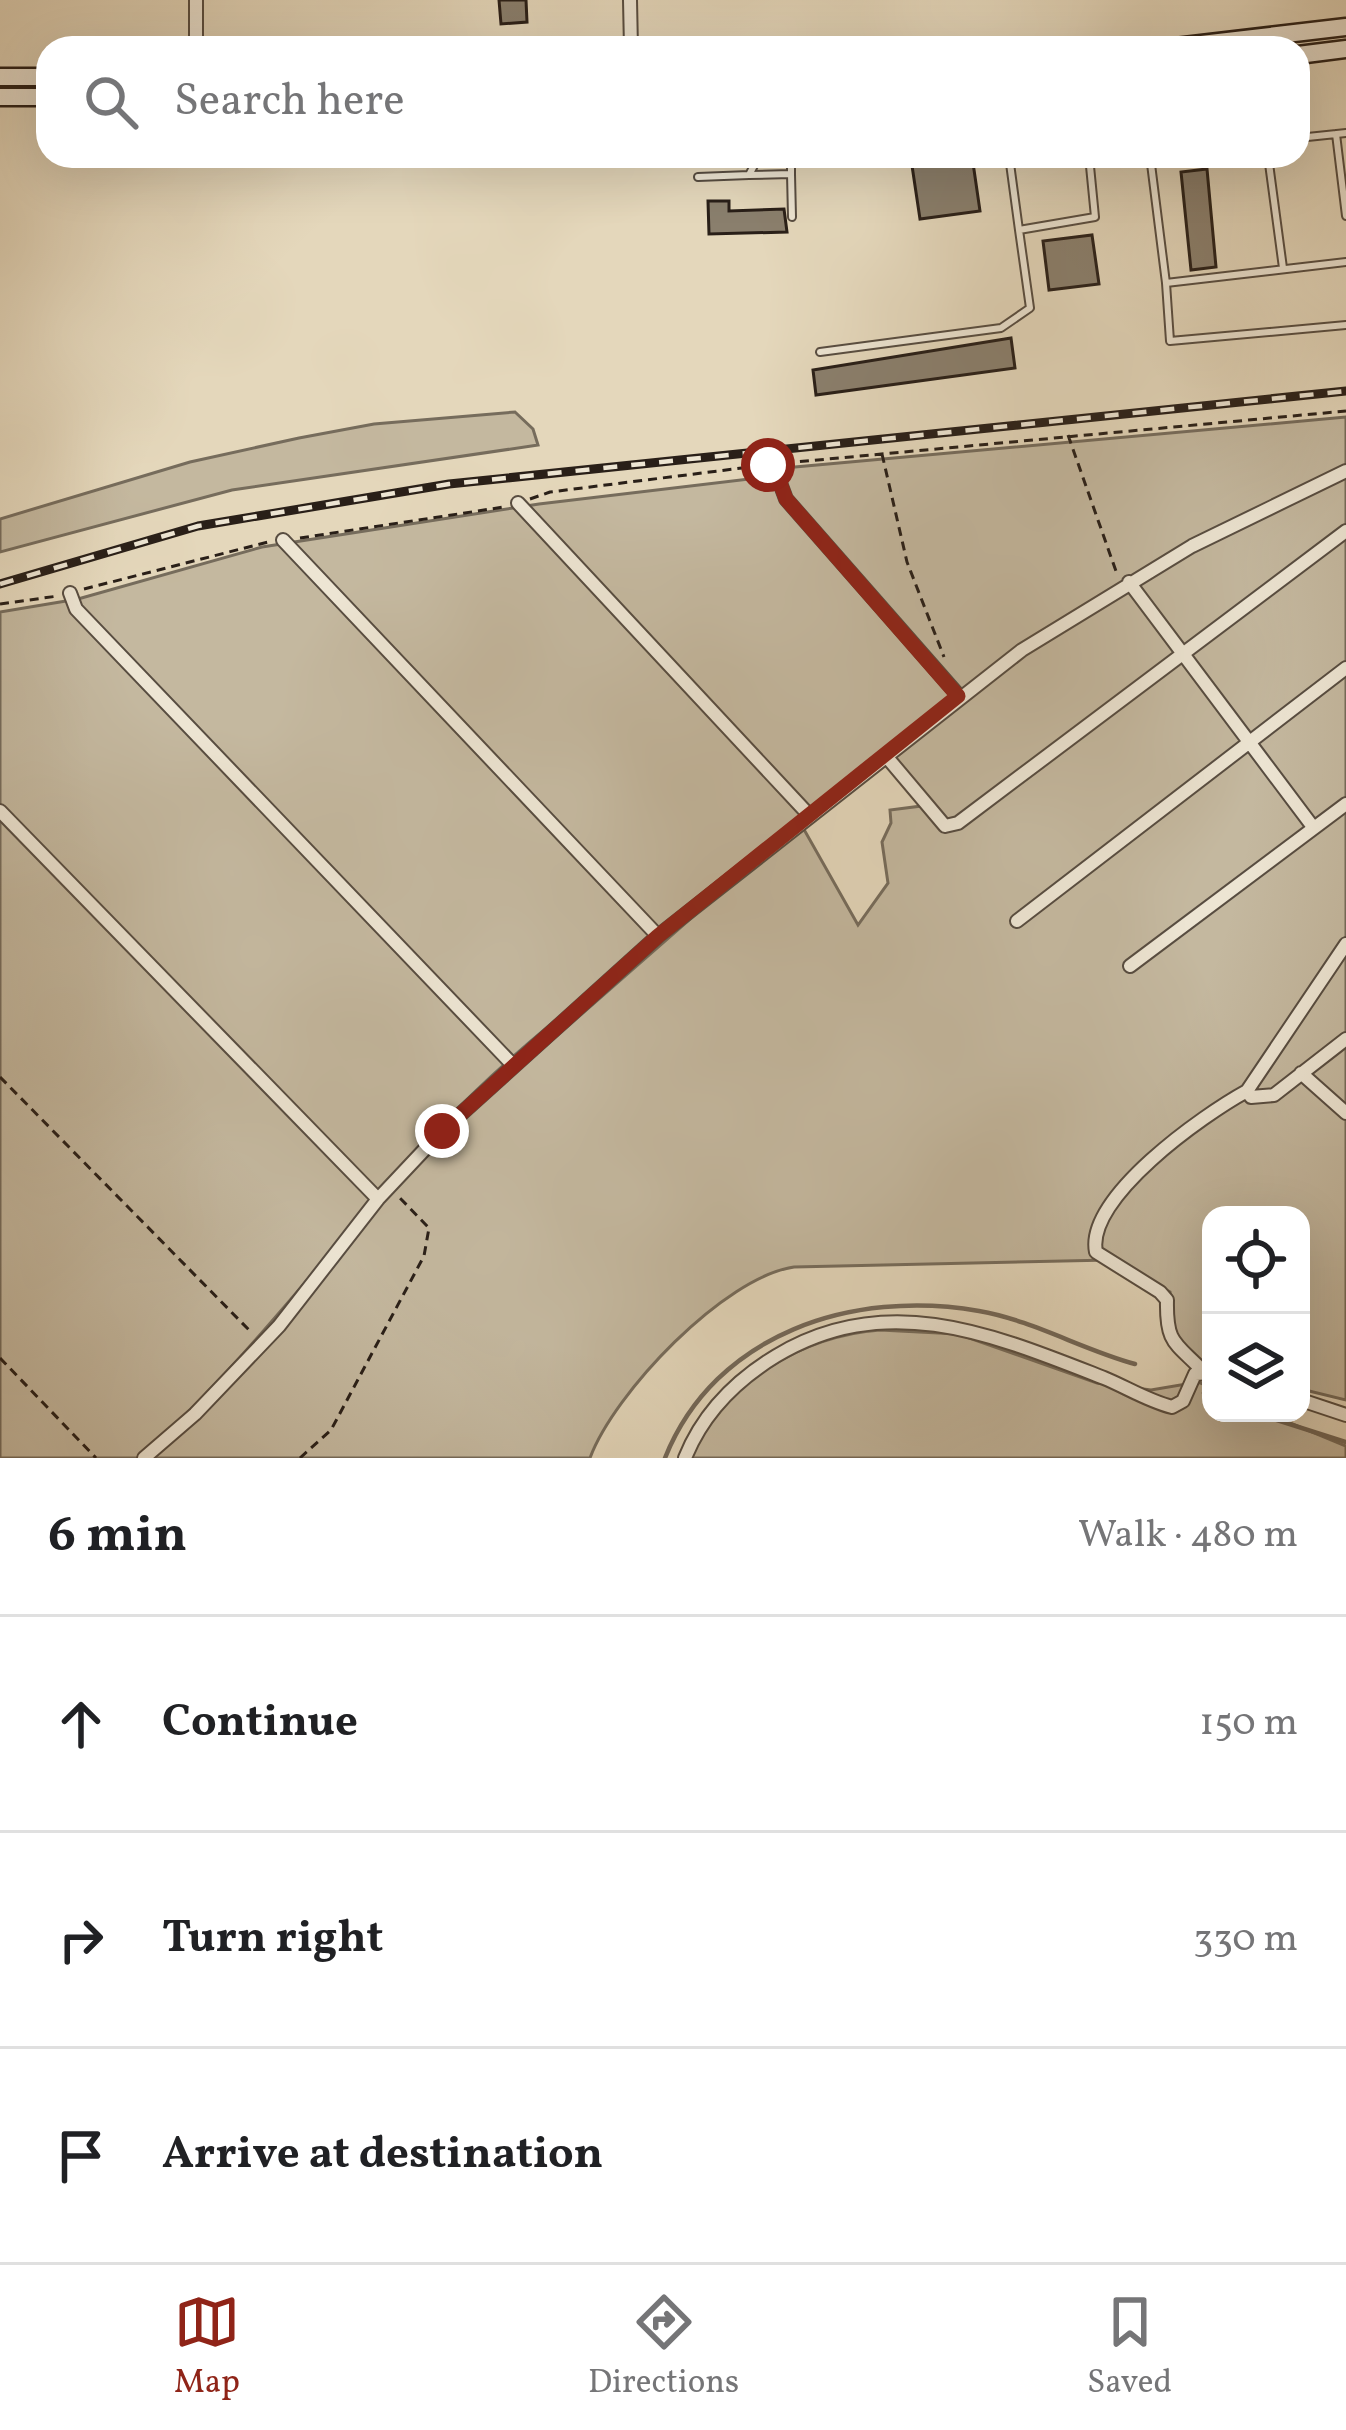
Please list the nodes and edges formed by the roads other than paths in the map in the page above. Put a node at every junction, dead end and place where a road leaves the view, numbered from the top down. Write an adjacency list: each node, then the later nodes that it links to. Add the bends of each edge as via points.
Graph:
1 (196, 0): 4 (street)
2 (630, 0): 5 (street)
3 (1346, 27): 6 (main road)
4 (196, 36)
5 (631, 36)
6 (1269, 36)
7 (1346, 49): 8 (main road)
8 (1310, 54)
9 (0, 77): 10 (main road)
10 (36, 77)
11 (0, 97): 12 (main road)
12 (36, 97)
13 (1346, 133): 14 (lane)
14 (1336, 134): 15 (lane); 25 (lane)
15 (1310, 137)
16 (753, 168): 23 (lane)
17 (791, 168): 22 (lane)
18 (1011, 168): 27 (lane)
19 (1090, 168): 27 (lane, via 1095,218)
20 (1152, 168): 30 (lane)
21 (1270, 168): 29 (lane)
22 (791, 174): 23 (lane); 26 (lane)
23 (749, 175): 24 (lane)
24 (698, 177)
25 (1346, 215)
26 (792, 218)
27 (1019, 230): 32 (lane, via 1030,308 1024,314 1001,328)
28 (1346, 262): 29 (lane)
29 (1283, 268): 30 (lane)
30 (1166, 283): 31 (lane, via 1169,341)
31 (1346, 325)
32 (820, 352)
33 (773, 464): 42 (street, via 786,499)
34 (1346, 471): 38 (street)
35 (518, 503): 47 (street)
36 (1346, 532): 40 (street)
37 (283, 541): 50 (street)
38 (1125, 584): 40 (street); 42 (street)
39 (70, 593): 54 (street, via 76,609)
40 (1184, 654): 43 (street); 44 (street, via 951,826)
41 (1346, 668): 43 (street)
42 (958, 696): 44 (street)
43 (1248, 742): 48 (street); 49 (street)
44 (886, 757): 47 (street)
45 (1346, 804): 48 (street)
46 (0, 811): 58 (street)
47 (809, 815): 50 (street)
48 (1313, 827): 52 (street)
49 (1017, 920)
50 (658, 936): 54 (street)
51 (1346, 944): 56 (street)
52 (1130, 966)
53 (1346, 1040): 55 (street)
54 (511, 1063): 58 (street)
55 (1301, 1073): 56 (street, via 1266,1100); 57 (street)
56 (1247, 1091): 59 (street, via 1154,1160 1104,1208 1093,1236 1111,1266 1167,1300 1172,1346)
57 (1346, 1113)
58 (383, 1193): 62 (street, via 325,1274)
59 (1202, 1373): 63 (street, via 1179,1405 1163,1405 958,1325 868,1324 814,1337 754,1370 709,1414)
60 (1310, 1403): 61 (street)
61 (1346, 1415)
62 (144, 1458)
63 (685, 1458)

